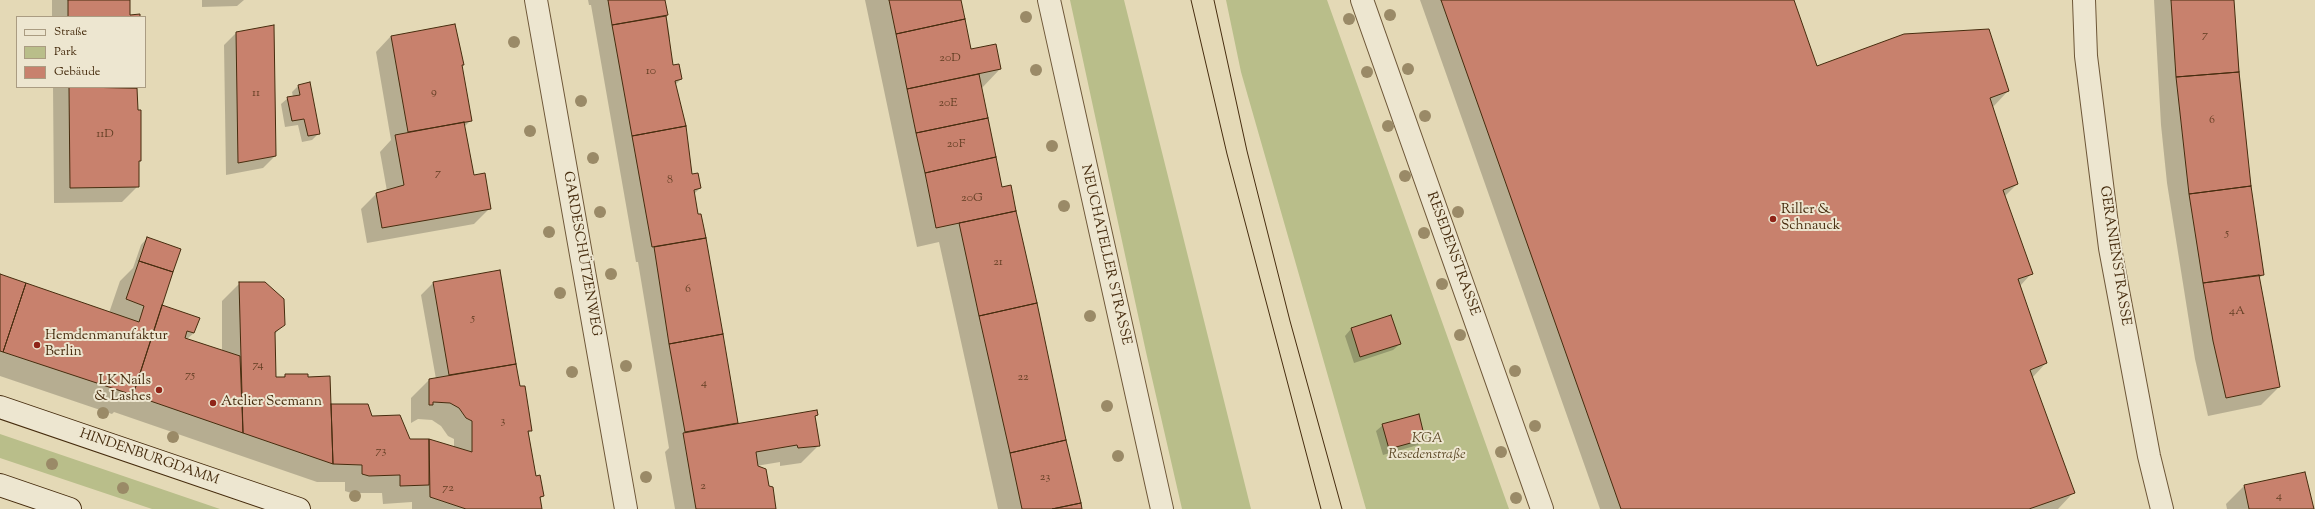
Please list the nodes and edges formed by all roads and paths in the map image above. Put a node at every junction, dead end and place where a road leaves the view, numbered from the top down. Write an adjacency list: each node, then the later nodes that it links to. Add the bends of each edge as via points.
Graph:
1 (536, 0): 9 (street, GARDESCHÜTZENWEG)
2 (1049, 0): 10 (street, NEUCHATELLER STRASSE)
3 (1362, 0): 11 (street, RESEDENSTRASSE)
4 (2084, 0): 12 (street, GERANIENSTRASSE, via 2086,56 2110,248 2149,456)
5 (0, 407): 8 (street, HINDENBURGDAMM)
6 (0, 485): 7 (street)
7 (70, 509)
8 (299, 509)
9 (626, 509)
10 (1162, 509)
11 (1542, 509)
12 (2162, 509)

